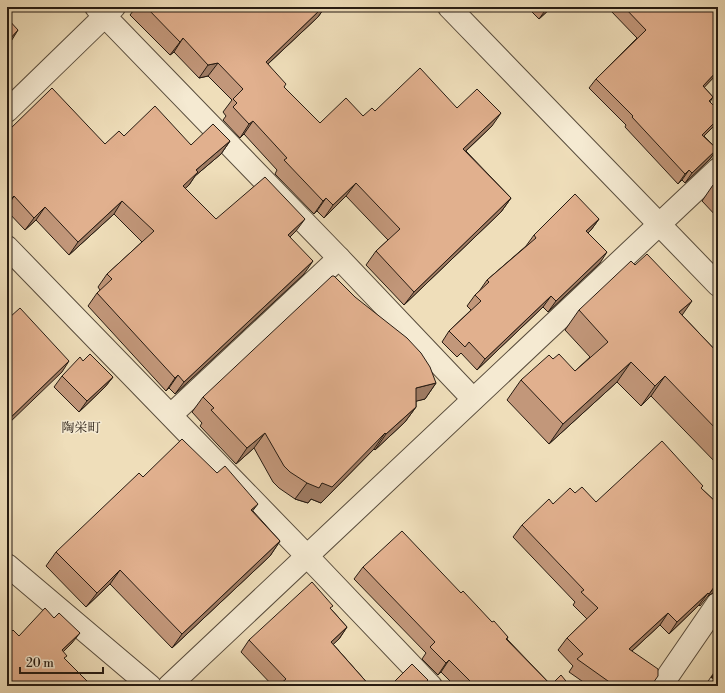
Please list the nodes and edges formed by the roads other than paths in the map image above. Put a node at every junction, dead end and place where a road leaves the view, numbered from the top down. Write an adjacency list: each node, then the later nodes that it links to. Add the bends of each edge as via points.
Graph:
1 (451, 8): 5 (street)
2 (105, 10): 3 (street); 7 (street)
3 (7, 111)
4 (718, 169): 5 (street)
5 (660, 225): 8 (street); 9 (street)
6 (7, 247): 10 (street)
7 (339, 258): 9 (street); 10 (street)
8 (718, 285)
9 (473, 399): 11 (street)
10 (170, 415): 11 (street)
11 (307, 556): 15 (street); 16 (street)
12 (7, 565): 14 (street)
13 (718, 603): 17 (street)
14 (150, 686)
15 (169, 686)
16 (431, 686)
17 (661, 686)

